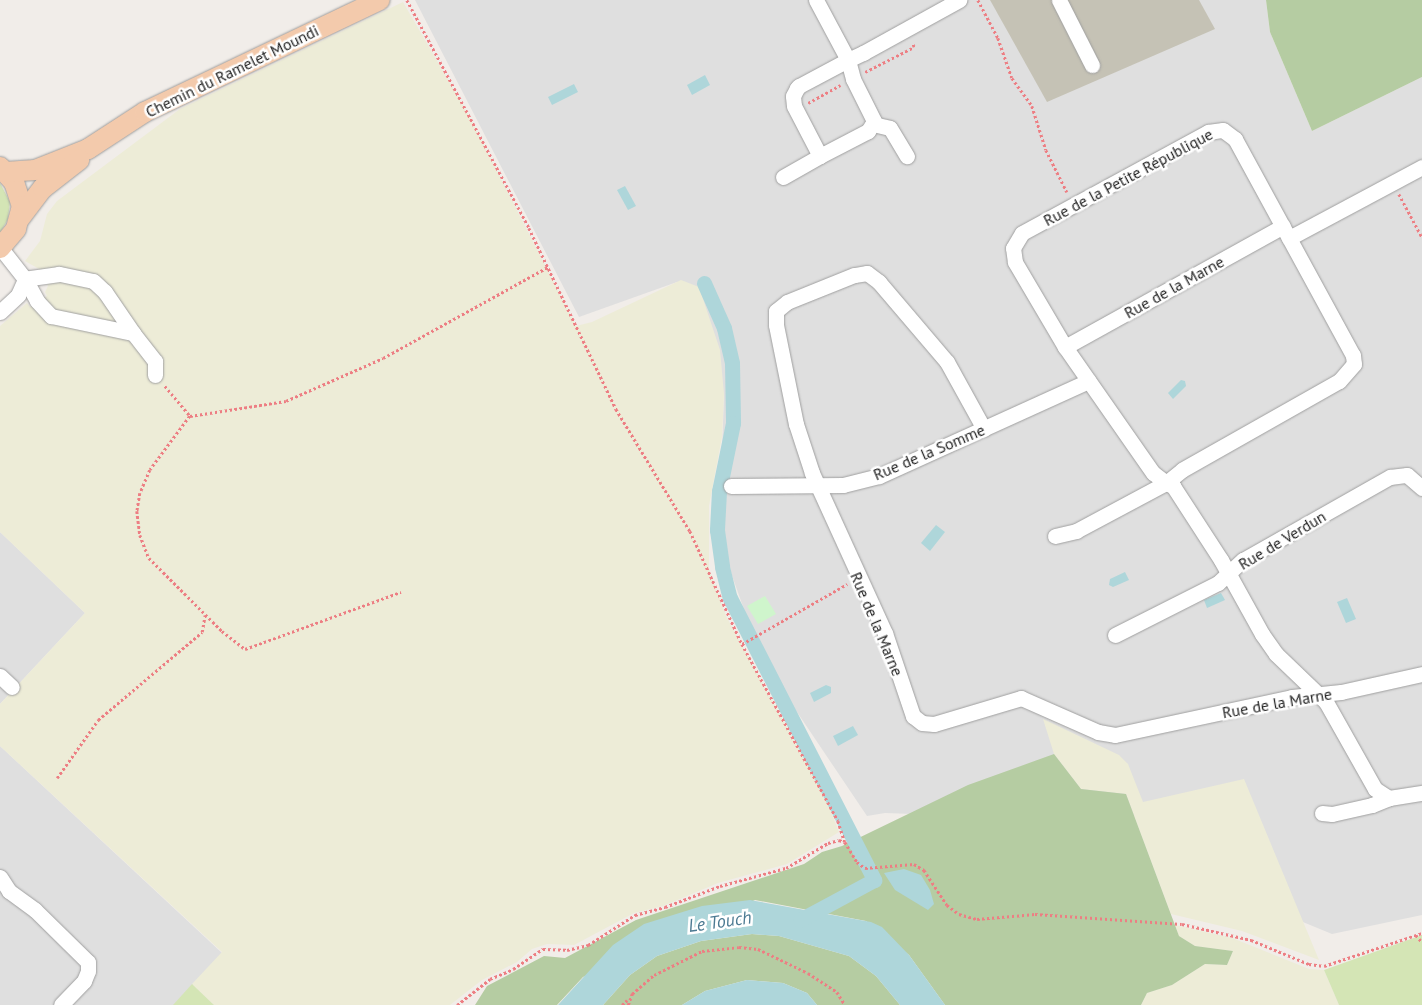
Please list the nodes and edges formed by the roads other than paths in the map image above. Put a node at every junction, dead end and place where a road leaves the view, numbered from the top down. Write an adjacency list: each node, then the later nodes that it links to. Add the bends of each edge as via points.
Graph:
1 (380, 0): 8 (main road, Chemin du Ramelet Moundi, via 145,112)
2 (816, 0): 5 (street)
3 (959, 0): 5 (street)
4 (1059, 0): 6 (street)
5 (848, 60): 7 (street, via 853,79); 9 (street, via 799,86 794,93 795,110)
6 (1092, 65)
7 (874, 124): 9 (street, via 868,131); 10 (street, via 890,128)
8 (88, 149): 12 (main road, Chemin du Ramelet Moundi, via 35,170); 14 (main road, Chemin du Ramelet Moundi, via 43,188)
9 (820, 156): 13 (street)
10 (907, 156)
11 (1422, 167): 15 (street, Rue de la Marne)
12 (3, 169): 14 (main road, Chemin du Ramelet Moundi, via 19,193)
13 (783, 177)
14 (20, 218): 16 (main road, Chemin du Ramelet Moundi, via 16,230)
15 (1286, 232): 20 (street, Rue de la Marne); 20 (street, Rue de la Petite République, via 1235,139 1223,130 1208,132 1022,234 1013,248 1015,262); 24 (street, Rue de la Petite République, via 1353,355 1351,370 1339,381 1182,470)
16 (1, 248): 17 (street)
17 (25, 279): 18 (street, via 18,295); 19 (street, via 37,301 51,316); 19 (street, via 59,274 93,281 105,292)
18 (0, 312)
19 (133, 333): 21 (street, via 154,362)
20 (1065, 347): 22 (street, Rue de la Petite République)
21 (155, 375)
22 (1088, 381): 23 (street, Rue de la Somme); 24 (street, Rue de la Petite République, via 1153,473)
23 (984, 429): 26 (street, Rue de la Somme, via 879,476); 26 (street, Rue de la Marne, via 947,362 873,277 867,273 854,275 787,302 776,311 796,424)
24 (1166, 484): 28 (street, via 1076,531); 29 (street, Rue de la Petite République, via 1180,493)
25 (731, 486): 26 (street, Rue de la Somme)
26 (820, 487): 34 (street, Rue de la Marne, via 857,578 885,633 913,716 922,724 934,724 1021,698 1098,732 1115,735 1292,697)
27 (1422, 488): 29 (street, Rue de Verdun, via 1407,475 1390,477 1243,560)
28 (1055, 536)
29 (1228, 574): 30 (street, Rue de Verdun, via 1218,583); 34 (street, Rue de la Petite République, via 1276,654)
30 (1115, 635)
31 (1422, 674): 34 (street, Rue de la Marne)
32 (0, 676): 33 (street)
33 (12, 686)
34 (1317, 695): 36 (street, Rue de la Petite République, via 1326,702 1375,789)
35 (1422, 793): 36 (street)
36 (1388, 798): 37 (street, via 1372,805 1332,814)
37 (1322, 813)
38 (0, 877): 39 (street, via 9,891 35,910 88,962 84,981)
39 (61, 1005)

